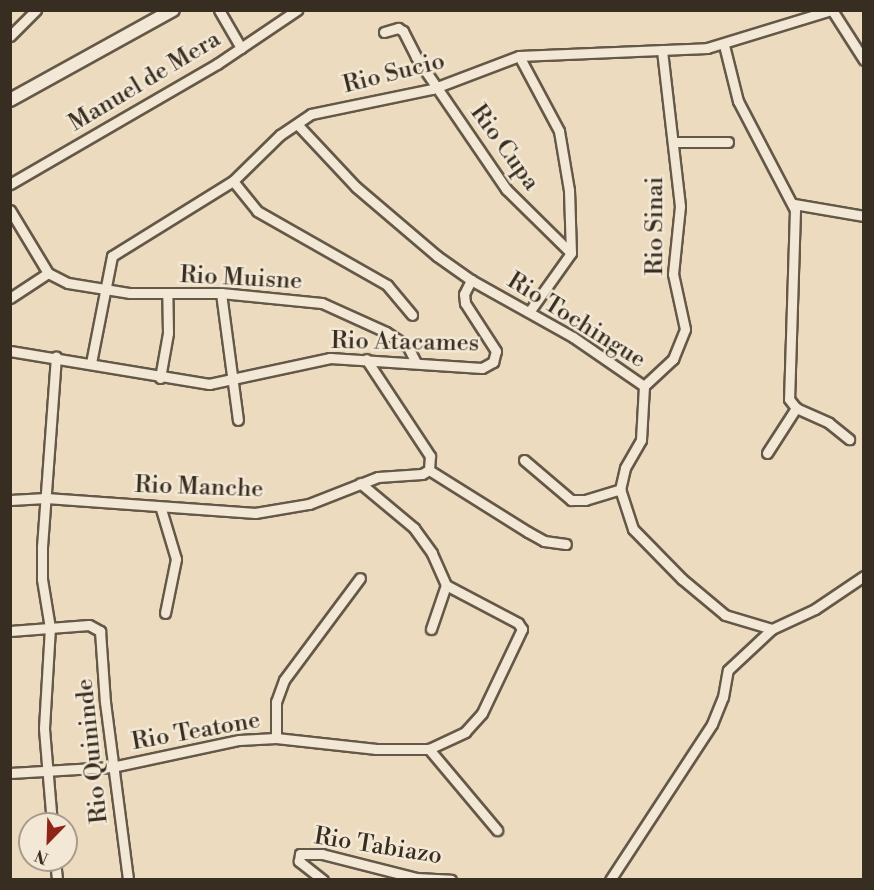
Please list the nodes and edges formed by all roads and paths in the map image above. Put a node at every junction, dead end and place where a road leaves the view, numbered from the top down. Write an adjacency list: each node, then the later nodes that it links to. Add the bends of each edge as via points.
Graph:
1 (36, 10): 7 (street)
2 (173, 10): 14 (street)
3 (219, 10): 9 (street)
4 (297, 10): 9 (street, Manuel de Mera)
5 (832, 10): 8 (street, Rio Sucio); 12 (street)
6 (384, 32): 13 (street, Rio Cupa, via 398,28 403,31)
7 (10, 36)
8 (724, 45): 10 (street, Rio Sucio); 20 (street, via 738,101)
9 (241, 48): 19 (street, Manuel de Mera)
10 (662, 50): 11 (street, Rio Sucio); 16 (street, Rio Sinai)
11 (519, 56): 13 (street, Rio Sucio); 23 (street, via 564,145)
12 (864, 60)
13 (437, 87): 15 (street, Rio Sucio, via 322,111); 23 (street, Rio Cupa, via 506,189)
14 (10, 100)
15 (297, 124): 18 (street, Rio Sucio); 25 (street, Rio Tochingue, via 364,194 412,237)
16 (673, 142): 17 (street); 39 (street, Rio Sinai, via 680,206 673,274 685,329 674,359)
17 (728, 142)
18 (233, 181): 26 (street, Rio Sucio, via 112,256); 31 (street, via 257,211 387,285)
19 (10, 184)
20 (794, 204): 22 (street); 40 (street, via 788,391)
21 (10, 210): 24 (street)
22 (864, 216)
23 (571, 253): 30 (street)
24 (48, 273): 26 (street, Rio Muisne, via 68,283); 29 (street)
25 (471, 280): 30 (street, Rio Tochingue); 35 (street, Rio Atacames, via 464,294 465,303 494,345 493,362 476,368)
26 (104, 289): 28 (street, Rio Muisne); 36 (street, Rio Sucio)
27 (221, 293): 28 (street, Rio Muisne); 35 (street, Rio Muisne, via 322,303 386,332 408,347); 38 (street)
28 (167, 294): 37 (street, via 168,333)
29 (10, 298)
30 (529, 312): 39 (street, Rio Tochingue)
31 (412, 315)
32 (10, 351): 33 (street, Rio Atacames)
33 (56, 357): 36 (street, Rio Atacames); 48 (street)
34 (366, 359): 35 (street, Rio Atacames); 38 (street, Rio Atacames, via 304,362); 45 (street, via 427,450)
35 (415, 361)
36 (91, 363): 37 (street, Rio Atacames)
37 (160, 378): 38 (street, Rio Atacames, via 209,384)
38 (233, 380): 41 (street)
39 (644, 386): 47 (street, Rio Tochingue, via 641,440 625,468)
40 (796, 408): 42 (street, via 810,412); 43 (street)
41 (238, 420)
42 (849, 439)
43 (767, 453)
44 (524, 460): 47 (street, via 571,500 585,500)
45 (429, 470): 46 (street, Rio Manche, via 415,476 378,477); 51 (street, via 544,541)
46 (360, 483): 50 (street, Rio Manche, via 309,504 255,513); 54 (street, via 414,528 432,553)
47 (620, 489): 58 (street, via 633,529 682,579 725,615)
48 (46, 498): 49 (street, Rio Manche); 50 (street, Rio Manche); 56 (street, via 42,579)
49 (10, 500)
50 (162, 509): 55 (street, via 176,559)
51 (566, 544)
52 (864, 576): 58 (street, via 815,609)
53 (360, 578): 60 (street, via 284,680 276,702)
54 (446, 585): 57 (street); 61 (street, Rio Teatone, via 518,623 522,630 482,713 458,738)
55 (165, 613)
56 (50, 628): 59 (street); 62 (street, Rio Quininde, via 89,625 100,631); 63 (street, via 44,728)
57 (431, 629)
58 (772, 629): 70 (street, via 728,670 712,724)
59 (10, 631)
60 (276, 738): 61 (street, Rio Teatone, via 376,749); 62 (street, Rio Teatone, via 239,740)
61 (429, 749): 66 (street)
62 (112, 767): 63 (street, Rio Teatone); 67 (street, Rio Quininde)
63 (46, 771): 64 (street, Rio Teatone); 65 (street)
64 (10, 773)
65 (51, 812)
66 (496, 830)
67 (128, 879)
68 (323, 879): 69 (street, Rio Tabiazo, via 299,861 300,854 322,854 416,878)
69 (451, 879)
70 (610, 879)

